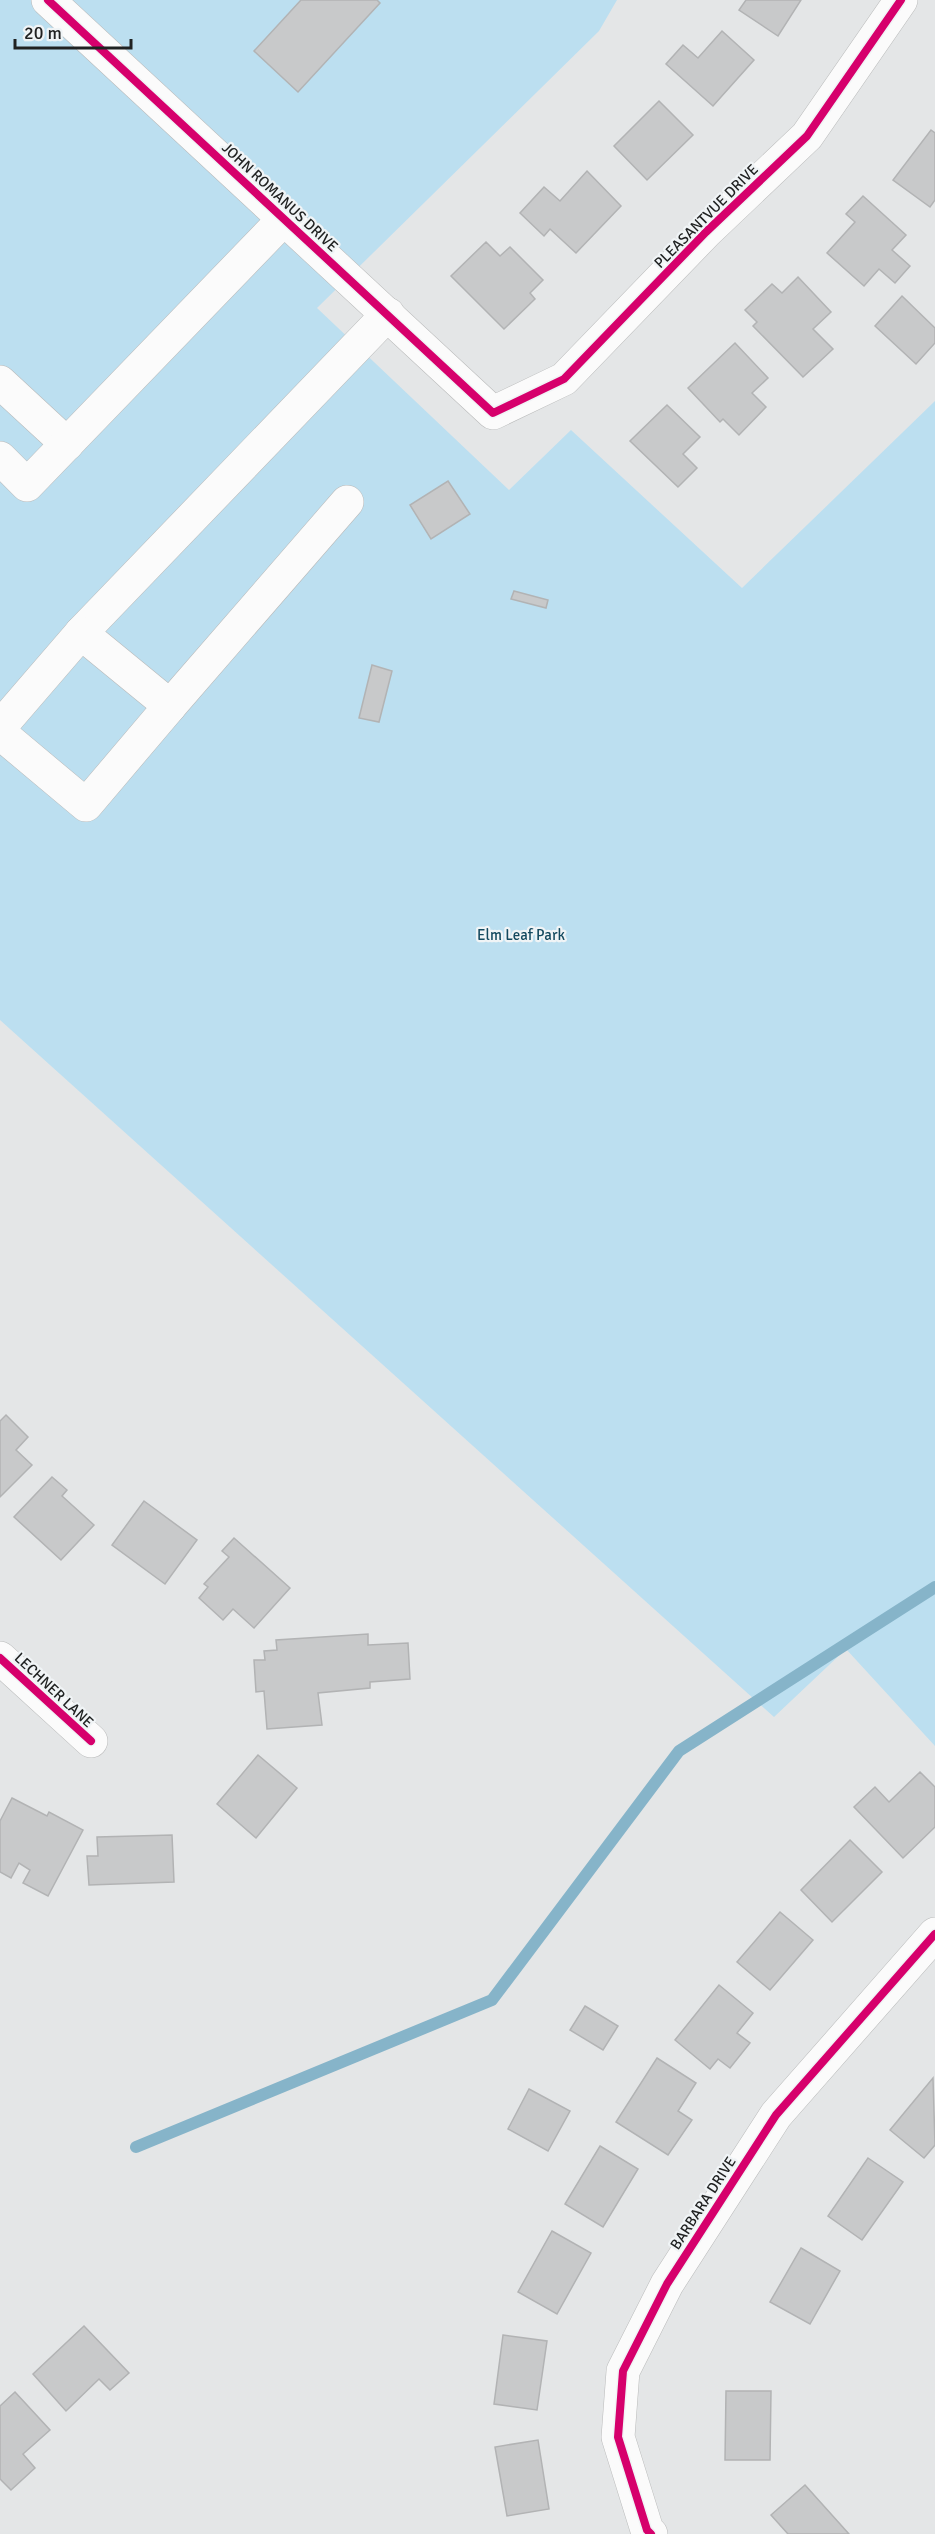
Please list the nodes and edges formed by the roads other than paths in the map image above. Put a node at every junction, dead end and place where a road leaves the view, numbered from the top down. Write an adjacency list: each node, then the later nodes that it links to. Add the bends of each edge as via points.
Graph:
1 (48, 0): 3 (street, JOHN ROMANUS DRIVE)
2 (902, 0): 6 (street, PLEASANTVUE DRIVE, via 807,136 706,232 564,379)
3 (284, 219): 4 (street, JOHN ROMANUS DRIVE); 7 (street)
4 (388, 314): 6 (street, JOHN ROMANUS DRIVE); 10 (street)
5 (0, 382): 7 (street)
6 (493, 413)
7 (67, 444): 8 (street, via 27,485)
8 (0, 458)
9 (347, 502): 11 (street)
10 (81, 633): 11 (street); 12 (street)
11 (170, 706): 13 (street, via 86,805)
12 (0, 727)
13 (0, 733)
14 (0, 1658): 15 (street, LECHNER LANE)
15 (91, 1742)
16 (935, 1934): 17 (street, BARBARA DRIVE, via 776,2115 667,2284 623,2371 618,2437)
17 (651, 2534)

